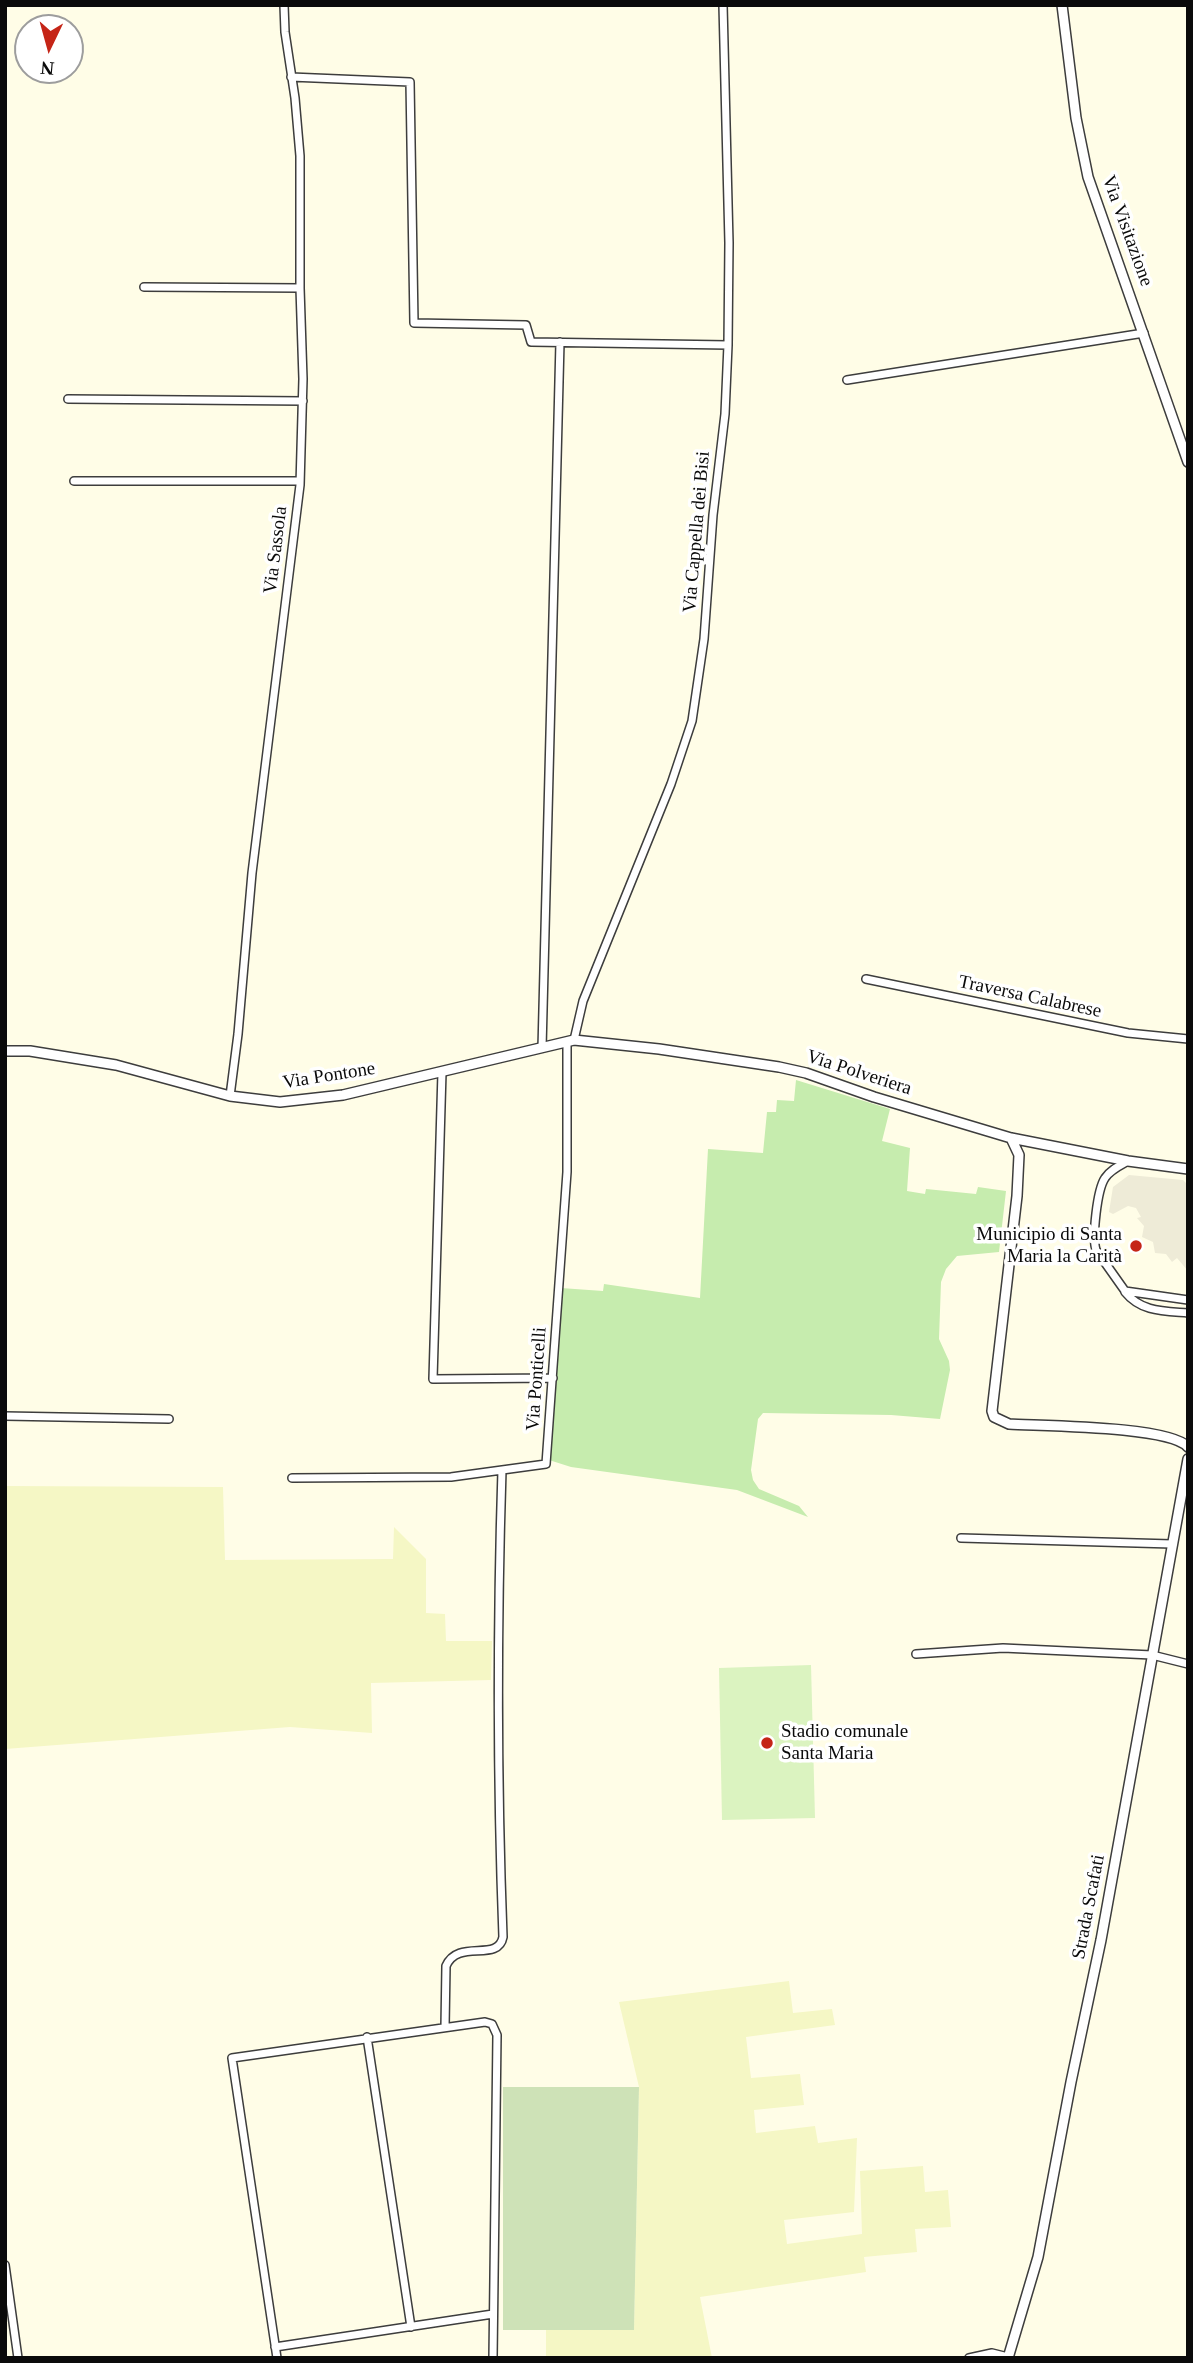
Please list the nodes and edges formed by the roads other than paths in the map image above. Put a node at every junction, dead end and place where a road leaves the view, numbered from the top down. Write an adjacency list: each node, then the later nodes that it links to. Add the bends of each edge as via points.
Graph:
1 (284, 5): 4 (street, Via Sassola)
2 (723, 5): 9 (street, Via Cappella dei Bisi)
3 (1062, 5): 7 (street, Via Visitazione, via 1084,159)
4 (291, 77): 6 (street, Via Sassola, via 300,156); 8 (street, via 410,82 414,323 526,325 531,342)
5 (144, 287): 6 (street)
6 (300, 288): 12 (street, Via Sassola)
7 (1144, 332): 10 (street); 13 (street, Via Visitazione)
8 (560, 342): 9 (street); 19 (street)
9 (728, 345): 18 (street, Via Cappella dei Bisi, via 704,639 692,720)
10 (847, 380)
11 (68, 399): 12 (street)
12 (303, 401): 15 (street, Via Sassola)
13 (1188, 462)
14 (74, 481): 15 (street)
15 (300, 481): 22 (street, Via Sassola)
16 (866, 979): 17 (street, Traversa Calabrese, via 1128,1033)
17 (1188, 1039)
18 (570, 1041): 19 (street, Via Pontone); 23 (street, Via Polveriera, via 779,1067); 31 (street, Via Ponticelli, via 567,1172)
19 (542, 1048): 21 (street, Via Pontone)
20 (5, 1051): 22 (street, Via Pontone, via 116,1065)
21 (442, 1072): 22 (street, Via Pontone, via 333,1096 280,1102); 31 (street, via 433,1379)
22 (230, 1096)
23 (1011, 1138): 24 (street, Via Polveriera); 25 (street)
24 (1033, 1143): 25 (street); 26 (street, Via Polveriera)
25 (1019, 1155): 34 (street, via 994,1417 1009,1424 1178,1439)
26 (1128, 1161): 27 (street, Via Polveriera); 28 (street, via 1104,1178 1094,1244)
27 (1188, 1168)
28 (1125, 1291): 29 (street); 30 (street, via 1148,1309)
29 (1188, 1300)
30 (1188, 1313)
31 (553, 1378): 36 (street, Via Ponticelli, via 547,1464)
32 (5, 1416): 33 (street)
33 (169, 1419)
34 (1188, 1447)
35 (1188, 1459): 39 (street, Strada Scafati)
36 (502, 1470): 37 (street, Via Ponticelli, via 450,1477); 43 (street, via 498,1696 503,1937 496,1948 450,1957)
37 (292, 1478)
38 (961, 1538): 39 (street)
39 (1172, 1544): 41 (street, Strada Scafati)
40 (916, 1654): 41 (street, via 1003,1647)
41 (1152, 1655): 42 (street); 49 (street, Strada Scafati, via 1038,2257)
42 (1188, 1664)
43 (445, 2027): 44 (street); 46 (street, via 485,2021 496,2031)
44 (367, 2037): 47 (street); 48 (street, via 232,2058)
45 (5, 2265): 50 (street)
46 (493, 2314): 47 (street); 52 (street)
47 (411, 2327): 48 (street)
48 (275, 2347): 51 (street)
49 (1008, 2357): 53 (street, via 992,2353)
50 (18, 2358)
51 (277, 2358)
52 (493, 2358)
53 (969, 2358)

